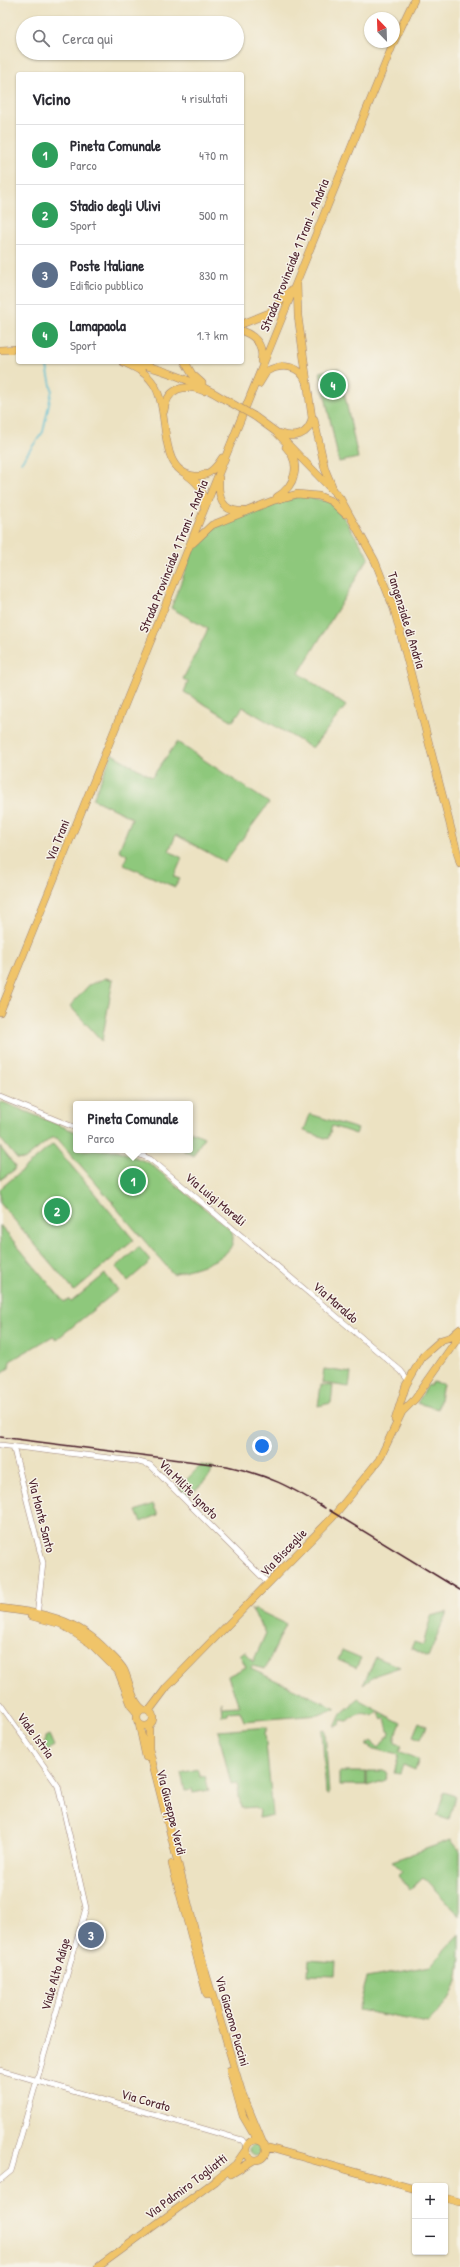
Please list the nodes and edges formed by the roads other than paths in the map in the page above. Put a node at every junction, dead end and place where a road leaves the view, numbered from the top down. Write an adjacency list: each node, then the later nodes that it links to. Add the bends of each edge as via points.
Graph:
1 (414, 0): 2 (main road, Strada Provinciale 1 Trani - Andria)
2 (400, 29)
3 (392, 48): 4 (main road, Strada Provinciale 1 Trani - Andria)
4 (296, 283): 5 (main road, via 269,313); 12 (main road, Strada Provinciale 1 Trani - Andria); 14 (main road)
5 (244, 323)
6 (244, 332): 12 (main road, via 254,336 261,348 262,357)
7 (16, 349): 8 (main road)
8 (0, 350)
9 (127, 364): 18 (main road, via 153,382)
10 (140, 364): 13 (main road, Tangenziale di Andria)
11 (186, 364): 13 (main road, via 192,374)
12 (258, 374): 16 (main road, Strada Provinciale 1 Trani - Andria)
13 (207, 387): 15 (main road, Tangenziale di Andria)
14 (309, 392): 16 (main road, via 305,379 299,372 291,367 282,366 267,371); 17 (main road)
15 (221, 397): 18 (main road, via 192,387 178,388 167,399); 19 (main road, Tangenziale di Andria, bridge)
16 (250, 399): 21 (main road, Strada Provinciale 1 Trani - Andria)
17 (311, 402): 20 (main road, via 311,427 306,432 299,436); 24 (main road, via 325,469)
18 (164, 415): 23 (main road, via 172,462 181,473)
19 (265, 423): 20 (main road, Tangenziale di Andria); 25 (main road, via 290,452 295,466 290,486)
20 (276, 432): 24 (main road, Tangenziale di Andria)
21 (232, 440): 22 (main road, Strada Provinciale 1 Trani - Andria); 23 (main road, via 212,470 199,476)
22 (220, 471): 26 (main road, Strada Provinciale 1 Trani - Andria); 27 (main road, via 218,493 222,503 235,512)
23 (187, 475): 26 (main road, via 203,490)
24 (337, 495): 28 (main road, Tangenziale di Andria)
25 (272, 501): 27 (main road); 28 (main road, via 297,494 320,496 340,508)
26 (204, 510): 29 (main road, Strada Provinciale 1 Trani - Andria)
27 (249, 510): 29 (main road, via 208,528)
28 (358, 530): 31 (main road, Tangenziale di Andria, via 380,571 394,609)
29 (188, 550): 30 (main road, Strada Provinciale 1 Trani - Andria)
30 (136, 678): 32 (main road, Via Trani)
31 (460, 863)
32 (0, 1012)
33 (0, 1098): 34 (street)
34 (73, 1127)
35 (135, 1153): 36 (street, Via Luigi Morelli, via 159,1166)
36 (257, 1250): 41 (street, Via Maraldo)
37 (460, 1329): 39 (main road, Via Bisceglie, via 451,1337)
38 (460, 1335): 40 (main road, Via Bisceglie)
39 (436, 1344): 40 (main road, via 446,1342); 42 (main road, Via Bisceglie, via 423,1356)
40 (446, 1352): 45 (main road, Via Bisceglie)
41 (401, 1371): 42 (street); 43 (street, Via Maraldo)
42 (413, 1371): 43 (main road, Via Bisceglie)
43 (408, 1380): 44 (main road, Via Bisceglie)
44 (402, 1395): 45 (main road, via 405,1402); 46 (main road, Via Bisceglie)
45 (413, 1401): 46 (main road, Via Bisceglie, via 405,1408)
46 (393, 1428): 49 (main road, Via Bisceglie, via 379,1460 369,1474 345,1499 332,1518)
47 (0, 1445): 48 (street, Via Milite Ignoto)
48 (13, 1446): 49 (street, Via Milite Ignoto, via 143,1462 162,1477); 52 (street, Via Monte Santo, via 43,1563)
49 (268, 1584): 54 (main road, Via Bisceglie)
50 (0, 1608): 52 (main road)
51 (0, 1612): 52 (main road)
52 (37, 1615): 54 (main road, Via Giuseppe Verdi, via 56,1617 82,1630 111,1659 132,1708)
53 (0, 1704): 57 (street, Viale Istria)
54 (146, 1713): 55 (main road, Via Giuseppe Verdi, via 137,1719); 56 (main road, Via Giuseppe Verdi)
55 (139, 1724): 56 (main road); 58 (main road, Via Giuseppe Verdi)
56 (149, 1725): 58 (main road, Via Giuseppe Verdi, via 149,1749)
57 (55, 1779): 60 (street, Viale Alto Adige, via 86,1908)
58 (184, 1905): 61 (main road, Via Giacomo Puccini, via 243,2116 254,2135); 62 (main road, Via Giacomo Puccini, via 248,2113)
59 (0, 2070): 60 (street, Via Corato)
60 (35, 2081): 63 (street, Via Corato, via 242,2140); 67 (street, Viale Alto Adige, via 11,2171)
61 (254, 2140): 62 (main road); 63 (main road)
62 (264, 2144): 64 (main road); 65 (main road)
63 (246, 2148): 66 (main road, Via Corato, via 248,2157); 71 (main road, Via Palmiro Togliatti, via 236,2164)
64 (278, 2152): 65 (main road); 68 (main road, via 298,2155)
65 (263, 2157): 66 (main road)
66 (254, 2160): 71 (main road, Via Palmiro Togliatti, via 234,2171)
67 (0, 2180)
68 (412, 2188)
69 (448, 2199): 70 (main road)
70 (460, 2202)
71 (140, 2238): 72 (main road, Via Palmiro Togliatti); 73 (main road, Via Palmiro Togliatti)
72 (98, 2267)
73 (106, 2267)

